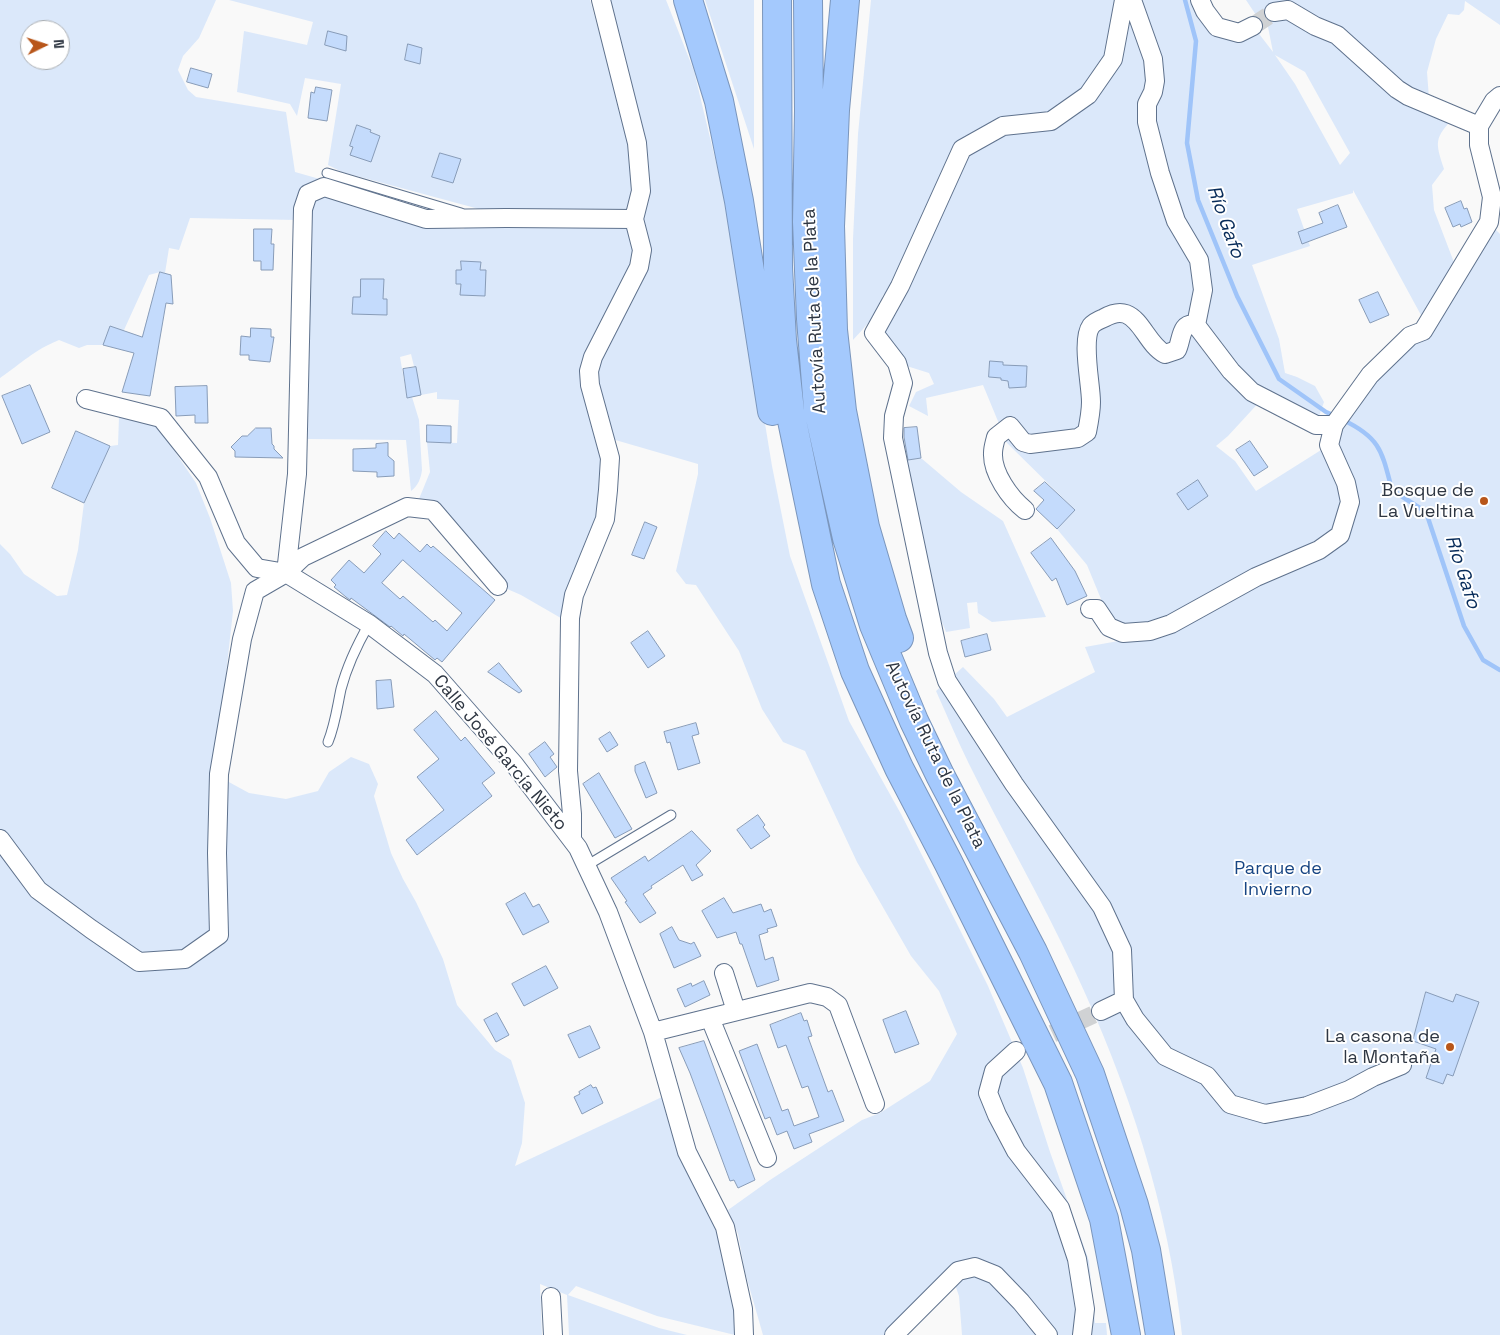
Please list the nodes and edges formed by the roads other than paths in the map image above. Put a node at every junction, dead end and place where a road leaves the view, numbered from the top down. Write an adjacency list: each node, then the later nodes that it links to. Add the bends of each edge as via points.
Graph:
1 (600, 0): 16 (street, via 638,143 640,191)
2 (688, 0): 23 (highway, via 719,101 786,479)
3 (777, 0): 23 (highway, Autovía Ruta de la Plata, via 778,267 782,340 790,411)
4 (808, 0): 29 (highway, Autovía Ruta de la Plata, via 807,222 818,409 847,538 874,625 914,721)
5 (845, 0): 18 (highway, via 835,110 830,226)
6 (861, 0): 18 (highway, via 849,107)
7 (1124, 0): 34 (street, via 1113,59 1088,95 1050,121 1003,126 962,149 900,286 874,334 897,363 903,383 894,416 893,438 938,653 947,682 1014,784 1102,907 1122,950)
8 (1132, 0): 17 (street, via 1153,59 1155,80 1147,104 1147,122 1160,173 1176,220 1199,260 1203,290)
9 (1200, 0): 11 (street, via 1217,28 1239,33)
10 (1276, 8): 13 (street, via 1288,10 1337,35 1408,96)
11 (1253, 26)
12 (1500, 96): 13 (street)
13 (1479, 126): 20 (street, via 1479,145 1492,197 1489,222 1423,331 1410,336 1370,375)
14 (327, 173): 15 (lane)
15 (479, 219): 16 (street); 22 (street, via 426,220 324,187 308,194 302,209 297,474)
16 (634, 219): 31 (street, via 642,250 640,267 593,357 589,372 610,458 605,519 574,595 570,618 568,771)
17 (1196, 325): 20 (street, via 1231,371 1252,392 1316,425); 21 (street, via 1188,325 1180,334 1177,350 1165,354 1156,350 1134,319 1126,314 1110,315 1091,326 1087,354 1091,401 1087,432 1078,438 1030,444 1023,442 1010,426 996,437 993,454 998,472 1006,489)
18 (833, 330): 29 (highway, via 842,411 866,527 892,619)
19 (86, 399): 22 (street, via 161,418 208,477 236,543 257,568)
20 (1334, 424): 25 (street, via 1329,445 1346,483 1350,502 1340,535 1319,550 1256,577 1172,624 1150,631 1123,633 1109,627 1097,609)
21 (1025, 510)
22 (286, 573): 24 (street, via 303,557 407,507 433,510); 26 (street, Calle José García Nieto); 30 (street, via 255,591 242,640 219,774 219,935 185,959 139,962 38,890)
23 (826, 584): 49 (highway, Autovía Ruta de la Plata, via 855,671 899,768 1058,1083 1104,1219)
24 (498, 586)
25 (1090, 609)
26 (369, 624): 27 (lane, via 352,654 341,690 335,727); 31 (street, Calle José García Nieto, via 435,674 514,764)
27 (328, 742)
28 (671, 815): 32 (lane)
29 (968, 825): 50 (highway, Autovía Ruta de la Plata, via 1090,1074 1134,1205 1146,1250)
30 (0, 839)
31 (572, 840): 32 (street, Calle José García Nieto)
32 (586, 866): 38 (street, Calle José García Nieto, via 608,912)
33 (724, 973): 36 (street)
34 (1124, 1000): 35 (street); 40 (street, via 1165,1056 1207,1076 1230,1104 1265,1114 1307,1106)
35 (1101, 1010)
36 (736, 1011): 37 (street); 41 (street, via 810,993 827,997 838,1005)
37 (710, 1018): 38 (street); 42 (street)
38 (653, 1032): 45 (street, Calle José García Nieto, via 687,1152 725,1227 743,1309)
39 (1016, 1051): 48 (street, via 994,1071 988,1092 1016,1151 1060,1208 1077,1259 1085,1309)
40 (1402, 1065)
41 (875, 1104)
42 (767, 1158)
43 (551, 1298): 44 (street)
44 (553, 1335)
45 (744, 1335)
46 (894, 1335): 47 (street, via 958,1270 975,1267 995,1275)
47 (1048, 1335)
48 (1082, 1335)
49 (1126, 1335)
50 (1160, 1335)

